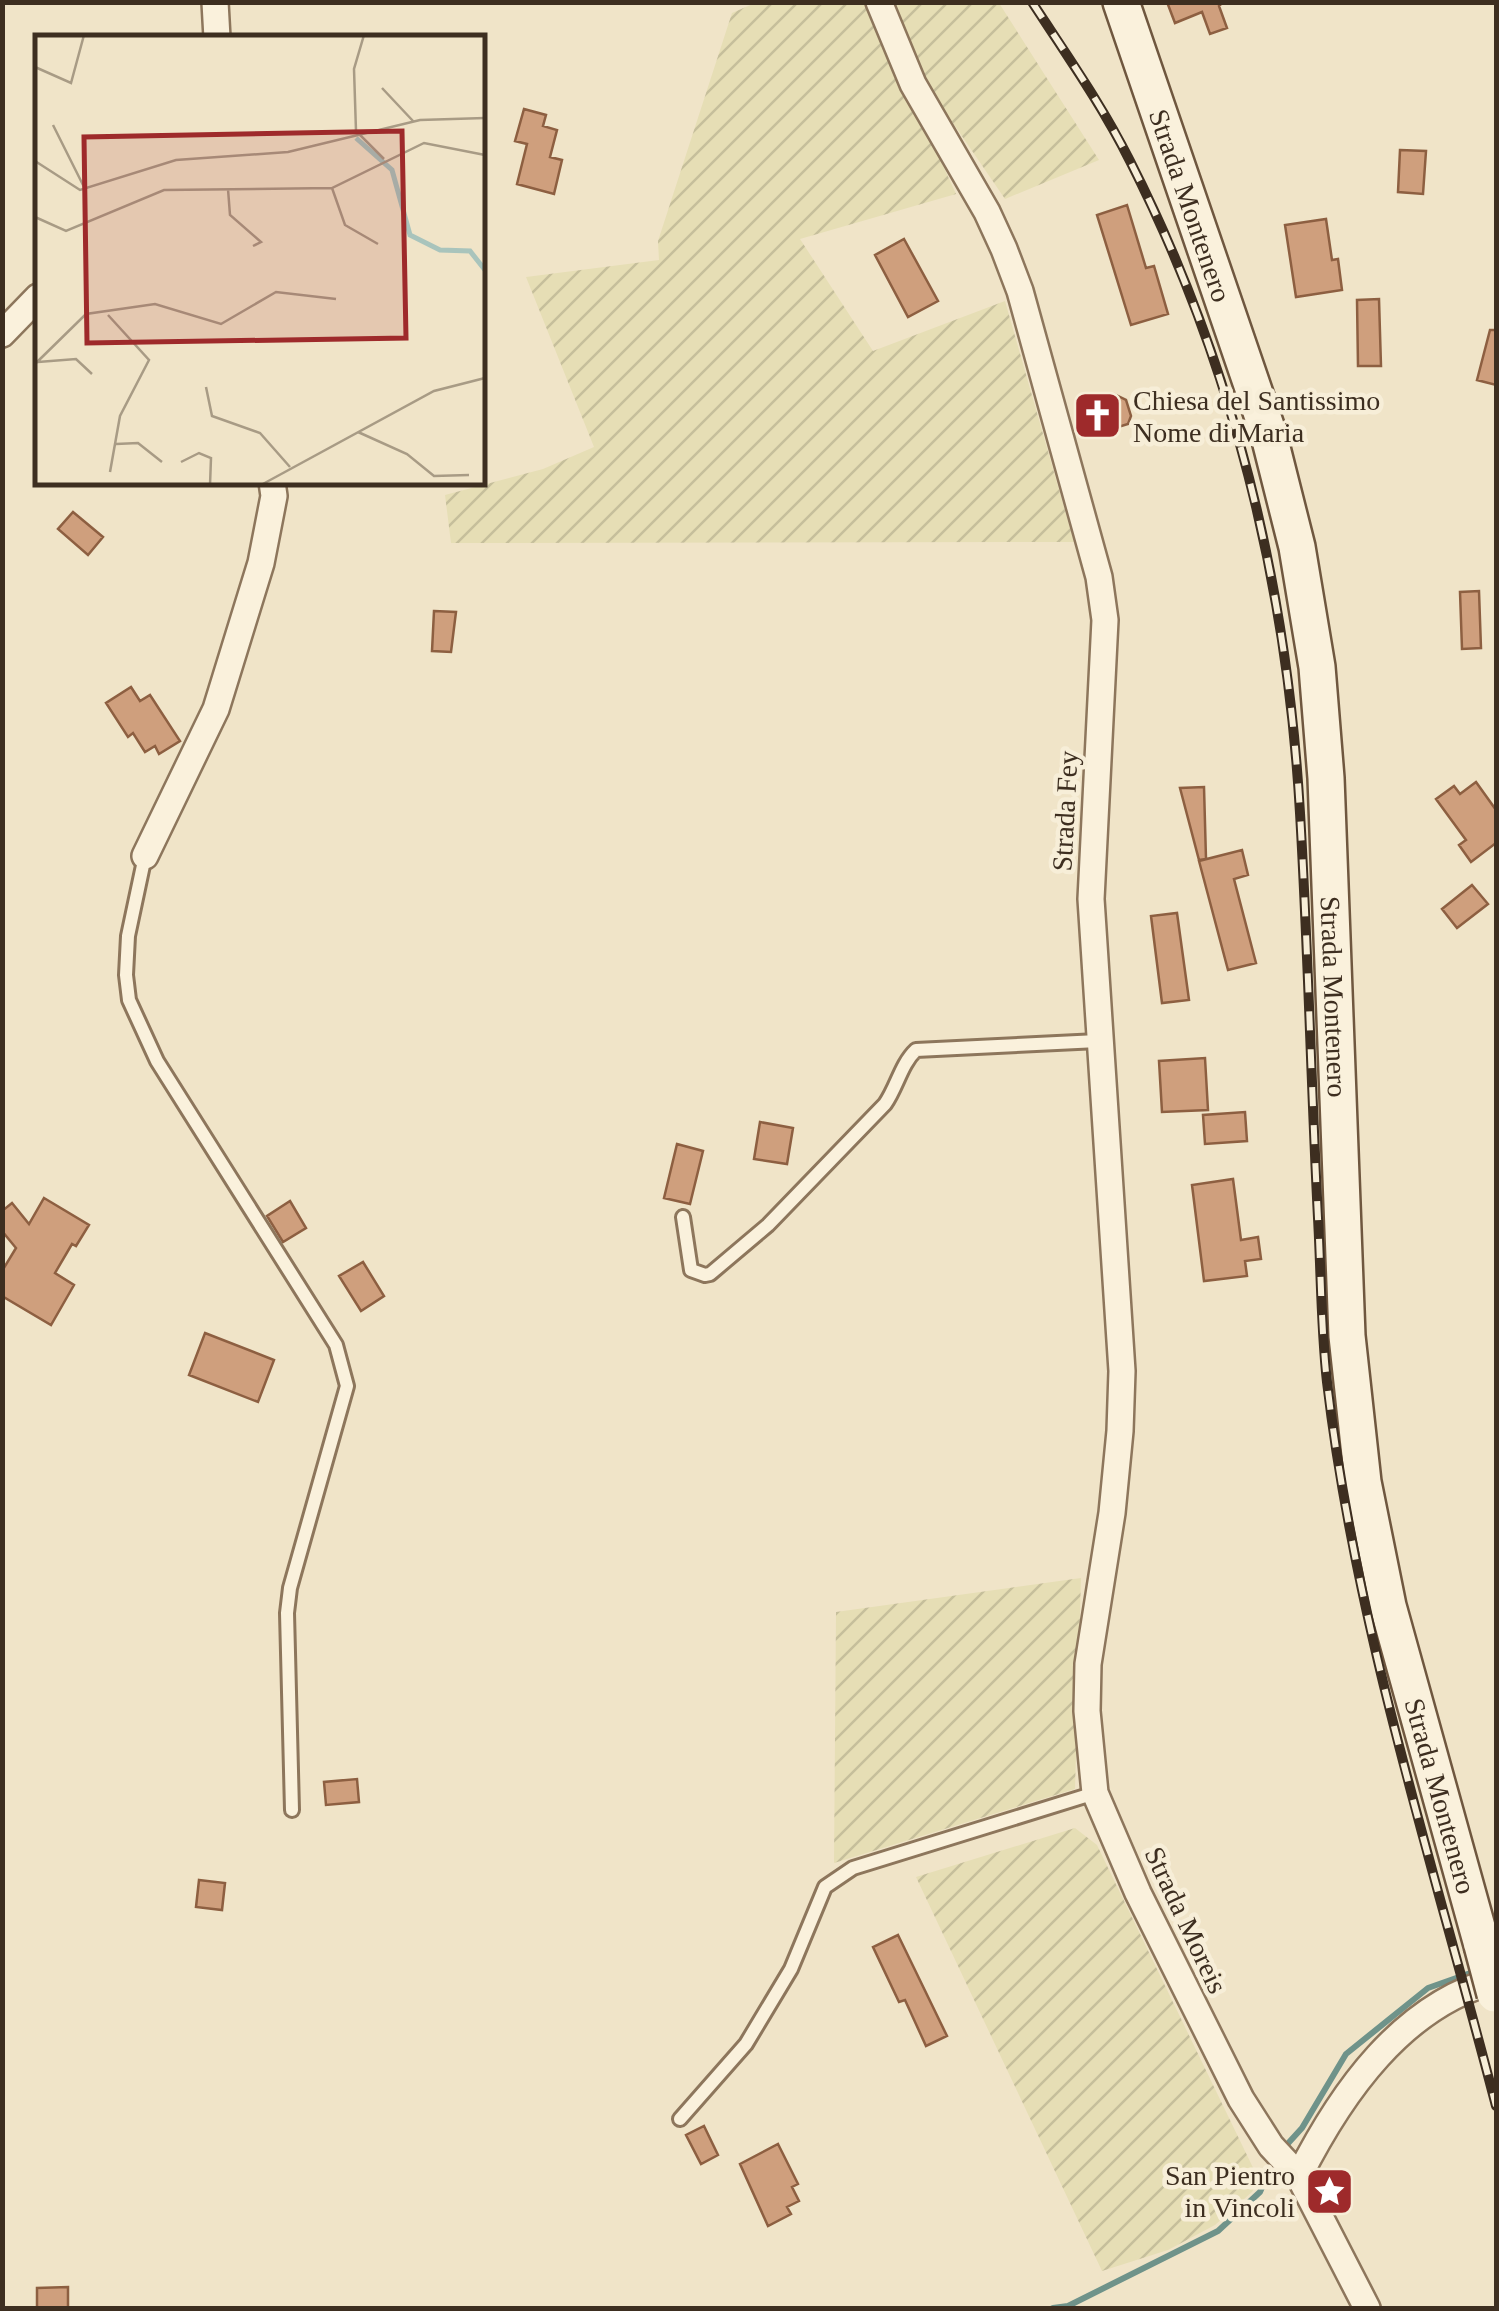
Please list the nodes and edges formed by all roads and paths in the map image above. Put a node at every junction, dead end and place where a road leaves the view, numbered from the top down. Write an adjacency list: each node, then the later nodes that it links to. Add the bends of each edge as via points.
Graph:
1 (215, 2): 4 (street)
2 (880, 2): 9 (street, Strada Fey, via 913,84 987,212 1020,291 1099,577 1104,642 1092,899)
3 (1120, 2): 14 (main road, Strada Montenero, bridge, via 1268,432 1298,547 1326,778 1347,1336 1363,1482 1388,1606)
4 (217, 35)
5 (35, 300): 6 (street)
6 (2, 334)
7 (272, 485): 8 (street, via 261,563 216,709)
8 (145, 856): 13 (lane, via 128,936 129,1000 157,1061 336,1345 346,1374 290,1588)
9 (1098, 1041): 10 (lane, via 916,1050 885,1104 710,1274 691,1270); 11 (street, Strada Fey, via 1122,1371 1112,1512)
10 (683, 1217)
11 (1088, 1664): 12 (street, Strada Moreis)
12 (1095, 1792): 15 (lane, via 854,1868 825,1887 791,1970 755,2029); 16 (street, Strada Moreis, via 1241,2099)
13 (292, 1810)
14 (1496, 1992): 16 (street, via 1446,2000 1398,2036)
15 (680, 2120)
16 (1285, 2161): 17 (street, Strada Moreis)
17 (1367, 2308)

